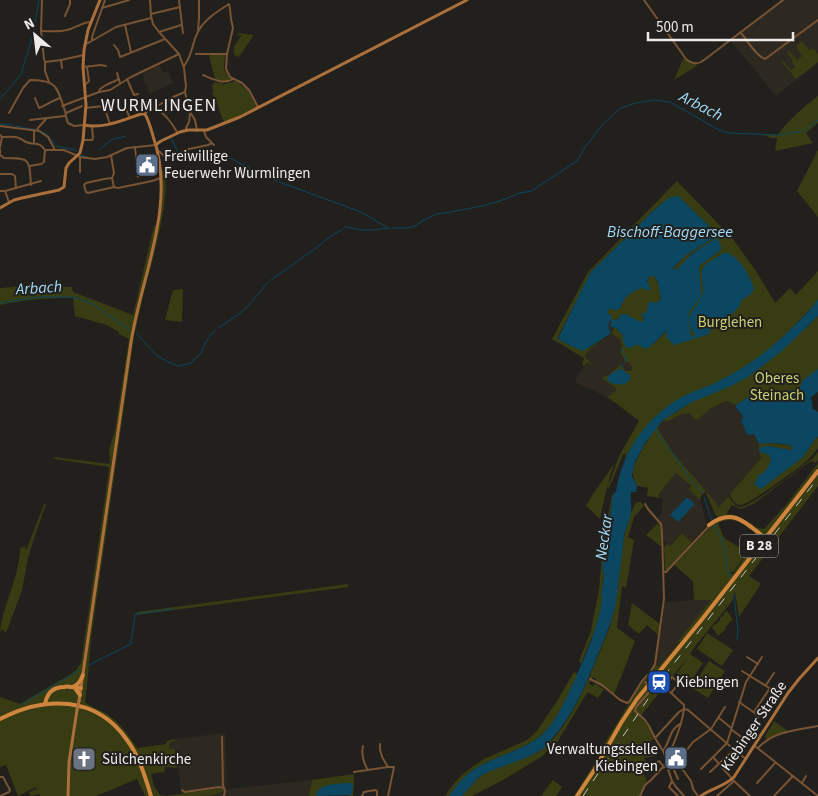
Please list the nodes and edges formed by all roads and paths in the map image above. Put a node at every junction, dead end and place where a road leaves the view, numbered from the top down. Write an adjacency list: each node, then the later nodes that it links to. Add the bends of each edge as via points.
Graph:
1 (42, 0): 21 (street)
2 (70, 0): 14 (street)
3 (100, 0): 17 (main road)
4 (105, 0): 13 (street)
5 (129, 0): 13 (street)
6 (150, 0): 15 (street)
7 (179, 0): 12 (street)
8 (199, 0): 20 (street)
9 (467, 0): 57 (main road)
10 (644, 0): 23 (street, via 692,63 702,62)
11 (783, 0): 23 (street)
12 (180, 7): 15 (street); 19 (street)
13 (102, 8): 26 (street)
14 (65, 16)
15 (151, 16): 18 (street); 22 (street)
16 (818, 20): 23 (street, via 765,59)
17 (91, 22): 21 (street, via 69,30); 27 (main road)
18 (125, 24): 26 (street); 29 (street)
19 (181, 25): 22 (street); 24 (street)
20 (198, 30): 32 (street, via 229,4 233,28); 37 (street)
21 (41, 31): 35 (street)
22 (159, 32): 25 (street)
23 (741, 32)
24 (182, 33)
25 (165, 39): 29 (street); 30 (street)
26 (92, 41): 27 (street)
27 (85, 44): 33 (main road)
28 (114, 45): 29 (street, via 120,58)
29 (131, 52)
30 (179, 54): 37 (street); 43 (street)
31 (196, 54): 32 (street)
32 (226, 54): 44 (street, via 226,69)
33 (84, 55): 34 (street); 38 (main road)
34 (60, 60): 35 (street); 39 (street)
35 (45, 62): 45 (street)
36 (106, 66): 38 (street)
37 (184, 66): 48 (street)
38 (85, 67): 50 (main road)
39 (62, 68)
40 (117, 73): 42 (street)
41 (203, 76): 44 (street, via 224,82)
42 (119, 79): 46 (street); 47 (street)
43 (127, 79): 46 (street); 49 (street, via 134,95)
44 (233, 79): 57 (street, via 249,90)
45 (49, 82): 52 (street, via 57,88); 59 (street, via 30,80)
46 (120, 83): 47 (street)
47 (99, 92): 50 (street)
48 (185, 92): 56 (street); 58 (street)
49 (138, 94)
50 (85, 97): 54 (street); 55 (main road)
51 (35, 98): 52 (street, via 39,108)
52 (60, 98): 54 (street)
53 (124, 105): 63 (street)
54 (62, 106): 61 (street)
55 (84, 107): 61 (street); 65 (street, via 103,106); 66 (main road)
56 (156, 108): 60 (street); 73 (street)
57 (259, 108): 72 (main road)
58 (189, 110): 70 (street, via 190,122); 71 (street, via 195,120)
59 (9, 113)
60 (144, 114): 63 (main road); 77 (main road)
61 (65, 115): 62 (street); 66 (street, via 72,126)
62 (47, 118): 64 (street); 69 (street)
63 (130, 118): 65 (main road)
64 (30, 120)
65 (110, 124): 68 (main road)
66 (84, 125): 68 (main road); 75 (main road)
67 (0, 126): 69 (street)
68 (92, 126): 75 (street, via 93,138)
69 (36, 130): 76 (street); 81 (street, via 48,138)
70 (186, 131): 71 (main road); 73 (main road)
71 (196, 131): 72 (main road)
72 (204, 131): 82 (street, via 213,144 168,158)
73 (178, 133): 77 (main road)
74 (1, 136): 76 (street); 79 (street)
75 (83, 140): 85 (main road)
76 (34, 143): 80 (street)
77 (157, 144): 78 (street); 82 (main road)
78 (135, 147): 84 (street); 89 (street)
79 (0, 148): 83 (street)
80 (45, 150): 81 (street); 86 (street, via 44,162)
81 (55, 150): 85 (street)
82 (158, 151): 91 (main road)
83 (0, 155): 86 (street, via 22,158)
84 (111, 155): 85 (street, via 95,159); 90 (street)
85 (78, 156): 87 (street); 98 (main road, via 68,163 64,187)
86 (30, 166): 93 (street)
87 (80, 172)
88 (0, 174): 95 (street, via 15,176)
89 (138, 177)
90 (112, 178): 94 (street); 94 (street, via 86,183 84,187 88,193)
91 (161, 179): 94 (street); 111 (main road, via 157,230 130,347)
92 (41, 181): 93 (street)
93 (31, 185): 95 (street)
94 (114, 187)
95 (16, 189): 97 (street)
96 (0, 190): 97 (street)
97 (5, 191): 98 (street)
98 (9, 203): 99 (main road)
99 (0, 208)
100 (818, 471): 103 (main road, B 28)
101 (645, 504): 104 (street, via 661,524)
102 (710, 524): 103 (main road, via 720,518 732,517 742,520); 104 (street)
103 (765, 538): 177 (main road, B 28, via 637,699)
104 (664, 572): 114 (street, via 664,607 655,664)
105 (747, 657): 108 (street)
106 (762, 657): 108 (street)
107 (818, 658): 142 (main road, Kiebinger Straße, via 792,687)
108 (758, 664): 112 (street)
109 (742, 671): 112 (street)
110 (774, 673): 116 (street)
111 (83, 676): 117 (main road); 118 (main road)
112 (750, 676): 116 (street); 123 (street)
113 (590, 679): 114 (street, via 625,703)
114 (643, 682): 137 (street, bridge, via 651,690 635,712 648,723)
115 (780, 682): 119 (street, via 774,691)
116 (766, 685): 119 (street)
117 (74, 687): 118 (main road); 121 (main road, via 58,687); 122 (main road)
118 (81, 687): 122 (main road)
119 (770, 688): 128 (street)
120 (671, 693): 120 (street, via 665,687 672,677 679,683); 127 (street)
121 (49, 694): 124 (main road); 125 (main road)
122 (80, 694): 171 (main road, bridge, via 69,762)
123 (739, 702): 128 (street); 134 (street)
124 (47, 703): 125 (main road); 130 (main road, via 27,707)
125 (59, 703): 172 (main road, via 93,711 121,732 139,761)
126 (725, 707): 129 (street)
127 (684, 709): 131 (street); 135 (street); 137 (street)
128 (754, 712): 132 (street, via 759,716)
129 (718, 718): 134 (street); 135 (street)
130 (0, 719)
131 (680, 724): 144 (street, via 668,739); 146 (street)
132 (753, 725)
133 (818, 726): 142 (street, via 778,734)
134 (730, 728): 138 (street); 140 (street)
135 (711, 729): 140 (street); 148 (street, via 692,742)
136 (222, 737): 168 (street)
137 (655, 738): 144 (street)
138 (744, 739)
139 (380, 744): 153 (street, via 381,756)
140 (727, 744): 143 (street); 145 (street)
141 (363, 746): 156 (street, via 363,761)
142 (756, 747): 147 (main road, Kiebinger Straße); 149 (street)
143 (734, 750): 147 (street); 151 (street)
144 (664, 751): 146 (street)
145 (713, 757): 151 (street); 155 (street)
146 (666, 758): 152 (street)
147 (746, 759): 164 (main road, Kiebinger Straße)
148 (678, 760): 154 (street); 181 (street)
149 (775, 762): 160 (street); 166 (street)
150 (656, 763): 152 (street, via 659,761)
151 (719, 764): 159 (street); 164 (street)
152 (665, 766): 157 (street); 178 (street, via 643,787)
153 (388, 767): 156 (street); 176 (street, via 394,767)
154 (673, 768): 157 (street); 163 (street)
155 (701, 769)
156 (368, 770): 158 (street)
157 (668, 770): 165 (street)
158 (354, 772)
159 (710, 772)
160 (793, 776): 167 (street); 184 (street)
161 (806, 776): 167 (street)
162 (0, 777): 170 (street, via 10,790)
163 (678, 779)
164 (733, 780): 181 (main road, Kiebinger Straße); 182 (street); 183 (street)
165 (672, 781): 179 (street, via 669,787); 180 (street)
166 (757, 783)
167 (802, 783): 185 (street)
168 (224, 788): 169 (street); 173 (street)
169 (182, 790)
170 (0, 796)
171 (68, 796)
172 (151, 796)
173 (224, 796)
174 (362, 796): 175 (street, via 364,792 375,790)
175 (377, 796)
176 (388, 796)
177 (577, 796)
178 (640, 796)
179 (678, 796)
180 (684, 796)
181 (699, 796)
182 (717, 796)
183 (750, 796)
184 (774, 796)
185 (818, 796)

